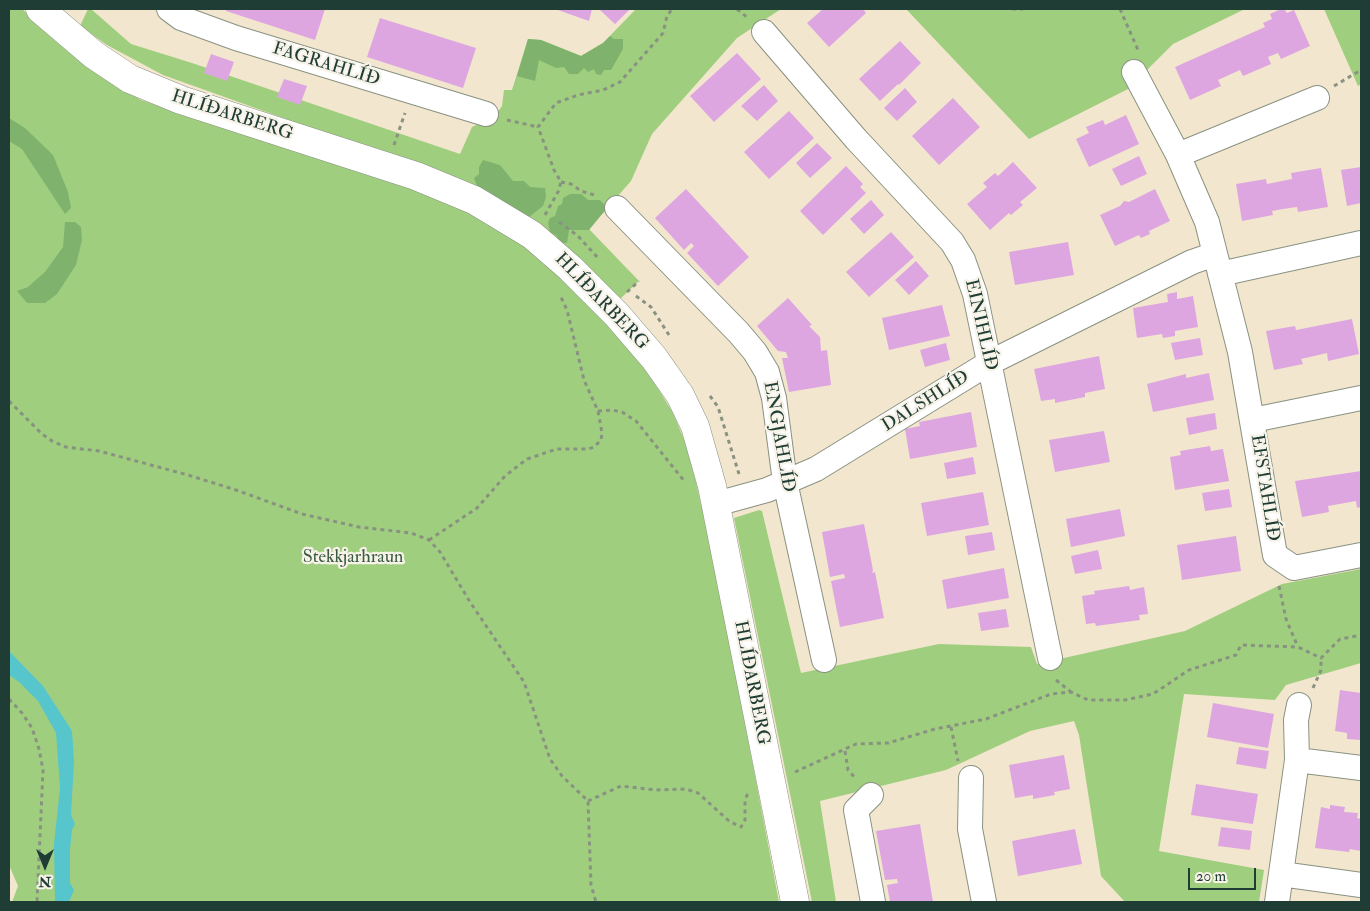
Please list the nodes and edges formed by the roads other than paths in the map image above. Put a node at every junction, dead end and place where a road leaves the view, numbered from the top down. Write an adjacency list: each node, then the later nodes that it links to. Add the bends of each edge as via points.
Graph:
1 (40, 9): 15 (street, HLÍÐARBERG, via 94,55 130,80 474,200 539,219 570,268 654,358 680,395 694,426)
2 (169, 9): 6 (street, FAGRAHLÍÐ, via 181,18 236,38)
3 (764, 32): 11 (street, EINIHLÍÐ, via 856,139 952,242 971,279)
4 (1134, 72): 7 (street, EFSTAHLÍÐ)
5 (1317, 98): 7 (street)
6 (486, 114)
7 (1178, 155): 10 (street, EFSTAHLÍÐ, via 1208,222)
8 (618, 208): 14 (street, ENGJAHLÍÐ, via 755,352 767,372 774,398)
9 (1361, 243): 10 (street)
10 (1217, 264): 11 (street, DALSHLÍÐ, via 1192,262); 13 (street, EFSTAHLÍÐ, via 1240,352)
11 (989, 363): 14 (street, DALSHLÍÐ, via 816,470); 17 (street, EINIHLÍÐ)
12 (1361, 398): 13 (street, EFSTAHLÍÐ)
13 (1253, 420): 16 (street, EFSTAHLÍÐ, via 1274,555 1294,568)
14 (785, 482): 15 (street, DALSHLÍÐ, via 744,495); 18 (street, ENGJAHLÍÐ)
15 (714, 495): 26 (street, HLÍÐARBERG)
16 (1361, 555)
17 (1050, 658)
18 (824, 660)
19 (1299, 705): 20 (street, via 1296,720)
20 (1298, 760): 21 (street); 24 (street)
21 (1361, 768)
22 (971, 778): 28 (street, via 970,829)
23 (871, 795): 27 (street, via 856,810)
24 (1281, 874): 25 (street); 29 (street)
25 (1361, 884)
26 (795, 902)
27 (873, 902)
28 (984, 902)
29 (1276, 902)

